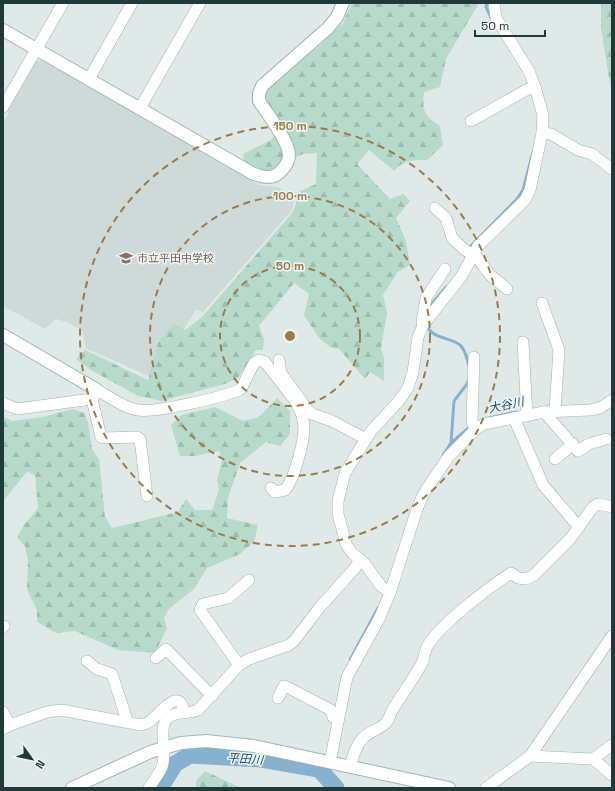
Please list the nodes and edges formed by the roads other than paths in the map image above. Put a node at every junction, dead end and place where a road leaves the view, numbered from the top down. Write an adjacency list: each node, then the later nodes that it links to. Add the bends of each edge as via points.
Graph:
1 (63, 3): 7 (street)
2 (132, 3): 8 (street)
3 (200, 3): 11 (street)
4 (494, 3): 9 (street, via 496,18 529,71)
5 (340, 4): 11 (street, via 337,17 328,28 262,86 259,94 259,101 287,145 287,165 280,173 263,177 252,173)
6 (3, 30): 7 (street)
7 (36, 49): 8 (street); 10 (street)
8 (89, 79): 11 (street)
9 (535, 88): 12 (street, via 528,89); 13 (street, via 543,115)
10 (3, 107)
11 (140, 108)
12 (471, 121)
13 (542, 133): 14 (street, via 551,134 578,150 592,154); 16 (street, via 530,190 525,200)
14 (612, 169)
15 (435, 208): 16 (street, via 446,218 452,238)
16 (473, 254): 18 (street, via 490,275); 20 (street, via 461,277)
17 (445, 269): 20 (street, via 426,298)
18 (508, 289)
19 (542, 303): 29 (street, via 559,350)
20 (423, 325): 33 (street, via 418,337 408,388)
21 (3, 335): 25 (street)
22 (523, 342): 30 (street)
23 (474, 357): 32 (street)
24 (279, 360): 26 (street, via 281,373)
25 (95, 394): 26 (street, via 138,410 168,407 241,390 254,363 259,360 265,362); 28 (street, via 17,409); 38 (street, via 101,437 140,439)
26 (294, 396): 33 (street, via 312,414 332,421); 37 (street, via 304,428 294,475 285,490 275,492)
27 (612, 400): 29 (street, via 600,408 590,410)
28 (3, 403)
29 (553, 408): 30 (street); 35 (street)
30 (527, 412): 31 (street)
31 (514, 418): 32 (street); 40 (street, via 543,485)
32 (473, 426): 43 (street, via 424,493)
33 (366, 439): 41 (street, via 345,474 338,501 338,514 346,544)
34 (606, 440): 35 (street, via 589,444 578,451)
35 (573, 444): 36 (street)
36 (555, 459)
37 (271, 488)
38 (147, 496)
39 (612, 507): 40 (street, via 598,504 593,507)
40 (579, 527): 60 (street, via 534,575 526,579 511,574 491,586 457,614 428,645 422,664 391,712 389,720 384,726 363,738 356,748)
41 (360, 560): 43 (street); 47 (street, via 294,641)
42 (249, 580): 47 (street, via 228,598 203,604 200,610)
43 (390, 592): 52 (street, via 380,617 346,677)
44 (612, 636): 57 (street)
45 (156, 658): 48 (street, via 166,649)
46 (87, 662): 53 (street, via 112,674)
47 (239, 665): 48 (street)
48 (212, 696): 51 (street, via 198,710)
49 (278, 698): 52 (street, via 284,686 287,687 331,710 333,717)
50 (3, 712): 54 (street)
51 (184, 713): 53 (street, via 183,706 174,701 168,703 150,722 141,725); 56 (street, via 168,718 164,725)
52 (338, 720): 59 (street)
53 (126, 722): 54 (street, via 61,710 47,712)
54 (6, 727)
55 (612, 745): 58 (street)
56 (165, 747): 59 (street, via 206,741 254,746); 62 (street); 63 (street, via 163,766)
57 (530, 756): 58 (street); 65 (street)
58 (593, 759): 61 (street)
59 (330, 762): 60 (street)
60 (350, 767): 64 (street)
61 (612, 775)
62 (72, 788)
63 (149, 788)
64 (449, 788)
65 (486, 788)

